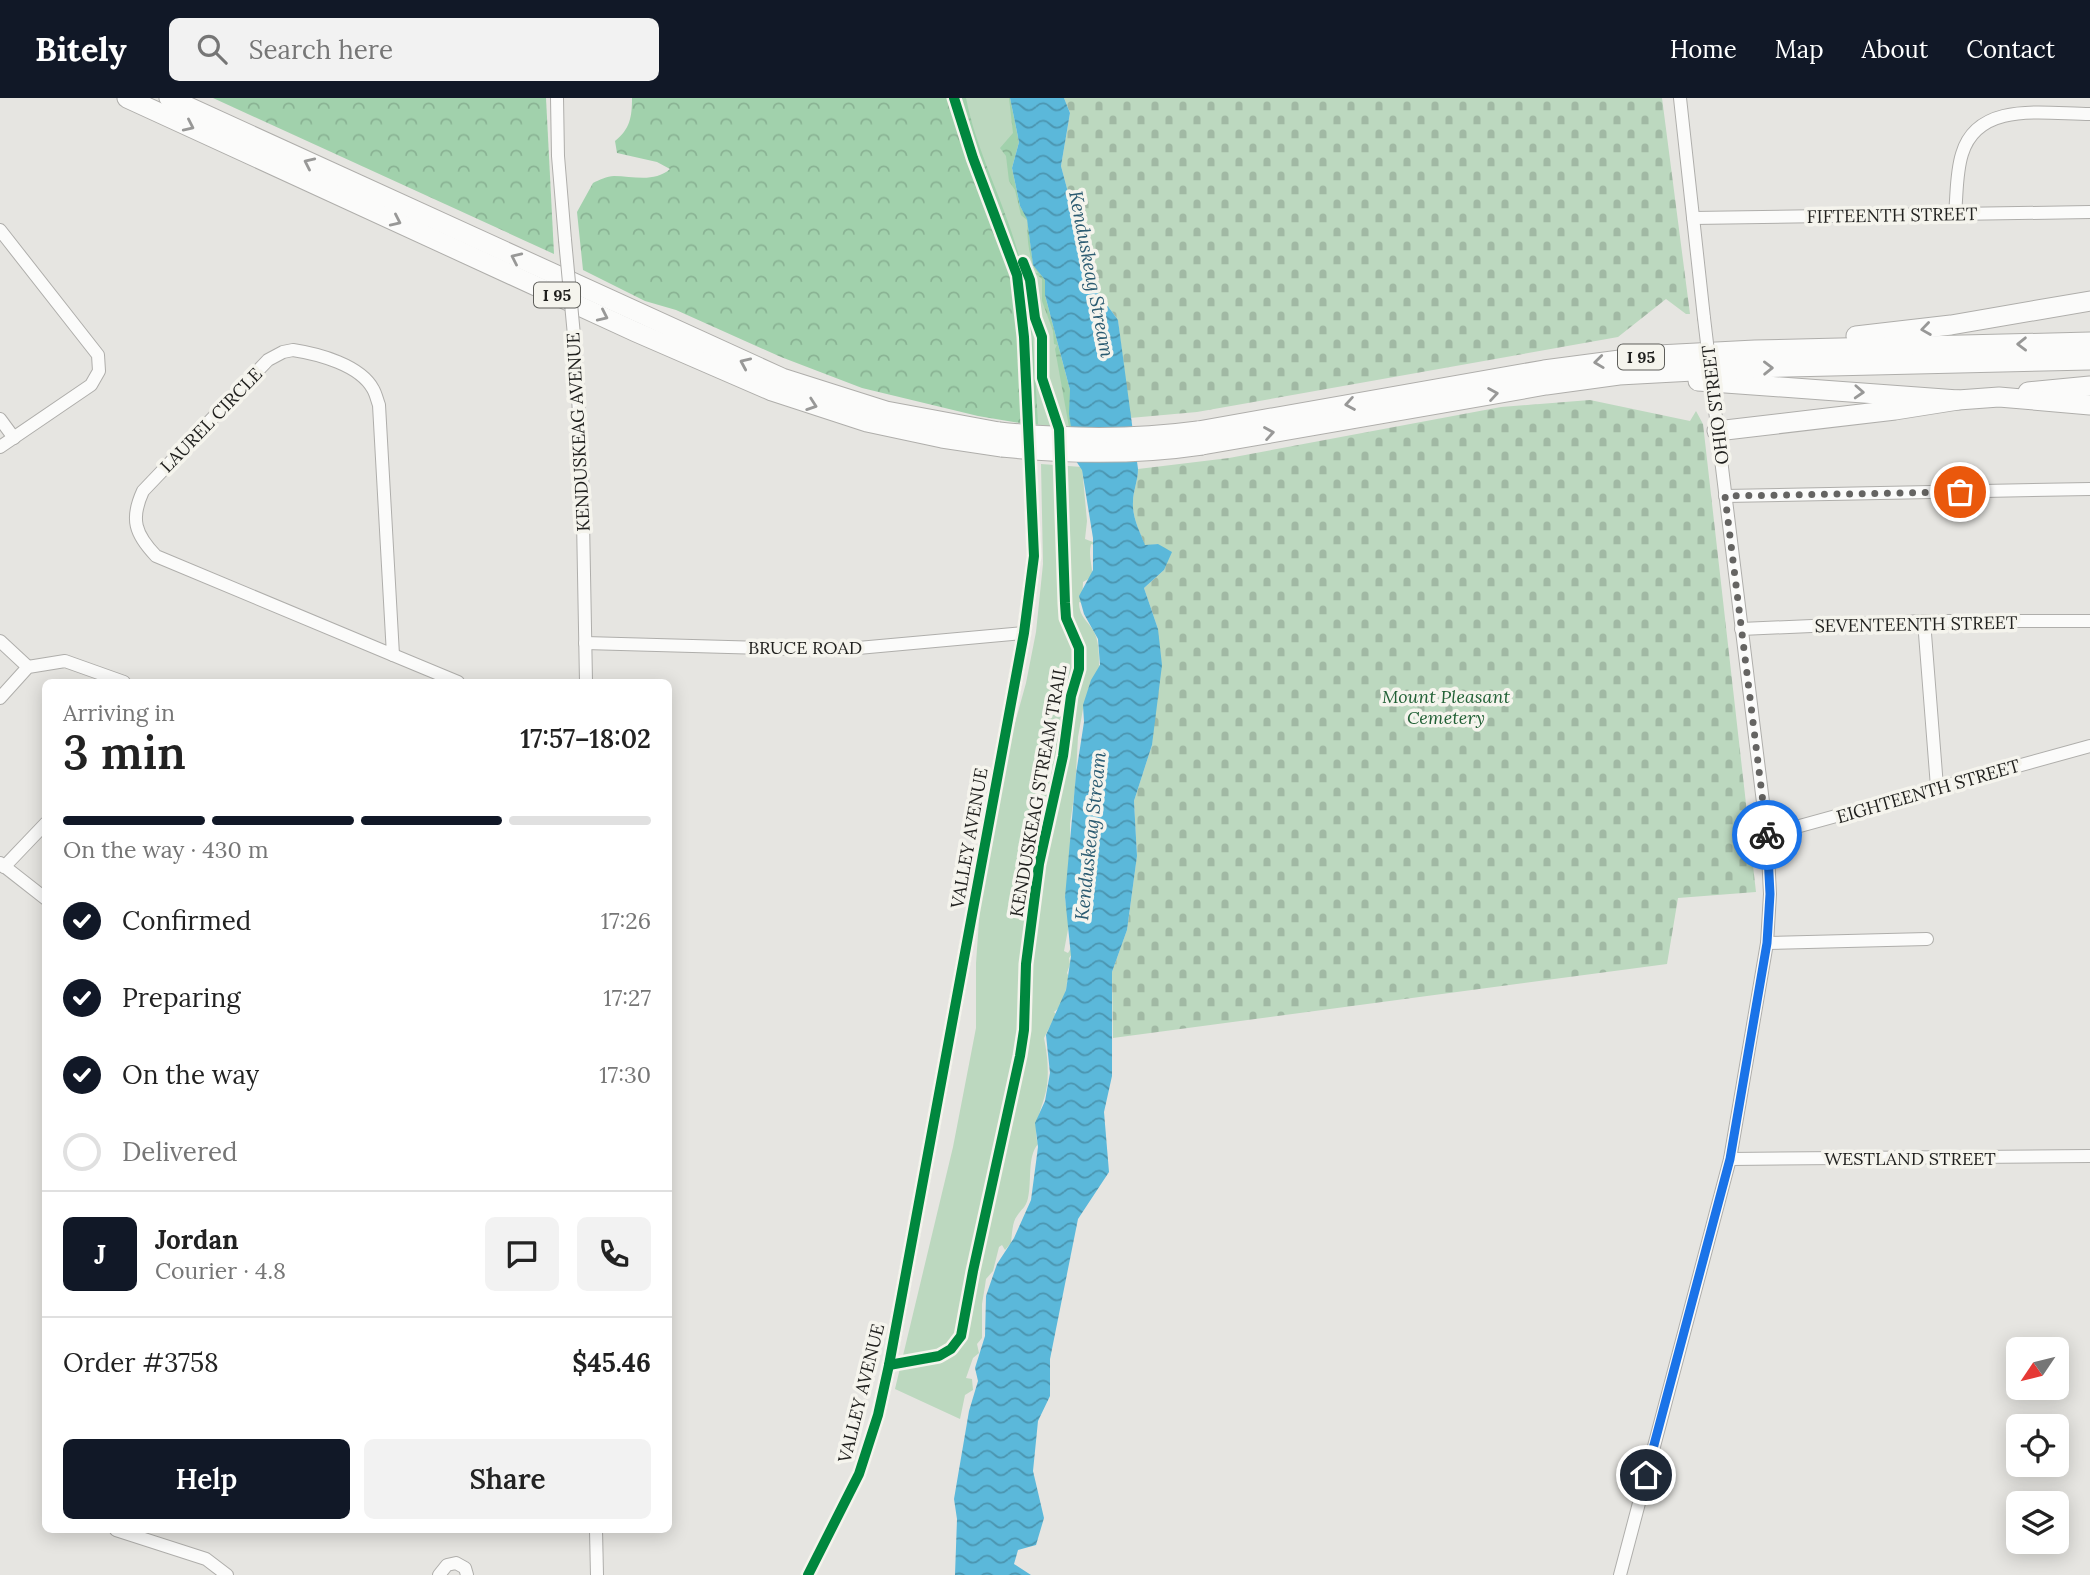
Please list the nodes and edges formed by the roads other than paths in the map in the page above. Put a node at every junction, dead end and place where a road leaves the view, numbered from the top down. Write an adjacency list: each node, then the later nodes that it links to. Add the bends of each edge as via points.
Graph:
1 (127, 98): 24 (highway, I 95, one-way to 24, via 772,391 833,412 942,438)
2 (169, 98): 24 (highway, I 95, one-way to 2, via 822,393 773,374)
3 (557, 98): 33 (street, KENDUSKEAG AVENUE, bridge, via 559,177 582,455)
4 (954, 98): 31 (street, VALLEY AVENUE, via 1017,275 1034,556)
5 (1680, 98): 9 (street, OHIO STREET)
6 (2090, 114): 8 (street, via 2009,114 1974,131 1959,165)
7 (2090, 212): 8 (street, FIFTEENTH STREET)
8 (1955, 214): 9 (street, FIFTEENTH STREET)
9 (1693, 218): 21 (street, OHIO STREET, bridge)
10 (0, 230): 22 (street, via 98,355 99,371 91,385)
11 (2090, 301): 13 (highway, one-way to 13, via 1951,326)
12 (2090, 342): 13 (highway, I 95, one-way to 13)
13 (1755, 350): 23 (highway, I 95, one-way to 23, via 1581,364)
14 (2090, 360): 15 (highway, I 95, one-way to 14, via 1693,371)
15 (1546, 385): 18 (highway, one-way to 18, via 1678,379); 23 (highway, I 95, one-way to 15)
16 (2090, 386): 17 (highway)
17 (1999, 397): 18 (highway); 19 (highway)
18 (1958, 400): 21 (highway)
19 (2090, 405)
20 (0, 419): 22 (street)
21 (1717, 431): 27 (street, OHIO STREET)
22 (14, 438): 25 (street)
23 (1200, 438): 24 (highway, I 95, bridge)
24 (1001, 439)
25 (0, 446)
26 (2090, 489): 27 (street)
27 (1725, 496): 30 (street, OHIO STREET)
28 (1924, 621): 29 (street, SEVENTEENTH STREET); 30 (street, SEVENTEENTH STREET); 41 (street)
29 (2090, 621)
30 (1741, 629): 43 (street, OHIO STREET)
31 (1024, 633): 33 (street, BRUCE ROAD, via 836,650); 56 (street, VALLEY AVENUE, via 882,1397 854,1487)
32 (0, 641): 35 (street)
33 (585, 643): 38 (street, KENDUSKEAG AVENUE)
34 (393, 655): 34 (street, LAUREL CIRCLE, via 156,555 136,525 136,507 143,491 268,360 283,352 323,355 374,389 379,405); 37 (street, LAUREL CIRCLE)
35 (28, 667): 36 (street, via 65,661); 39 (street)
36 (116, 679)
37 (451, 679)
38 (586, 679)
39 (0, 698)
40 (2090, 746): 41 (street, EIGHTEENTH STREET)
41 (1937, 787): 43 (street, EIGHTEENTH STREET)
42 (42, 827): 44 (street)
43 (1767, 835): 47 (street, OHIO STREET)
44 (2, 865): 45 (street)
45 (42, 896)
46 (1927, 939): 47 (street)
47 (1767, 943): 49 (street, OHIO STREET)
48 (2090, 1156): 49 (street, WESTLAND STREET)
49 (1730, 1159): 57 (street, OHIO STREET)
50 (125, 1533): 52 (street, via 206,1559)
51 (596, 1533): 55 (street)
52 (227, 1575)
53 (439, 1575): 54 (street, via 447,1565 456,1563)
54 (467, 1575)
55 (597, 1575)
56 (808, 1575)
57 (1620, 1575)

